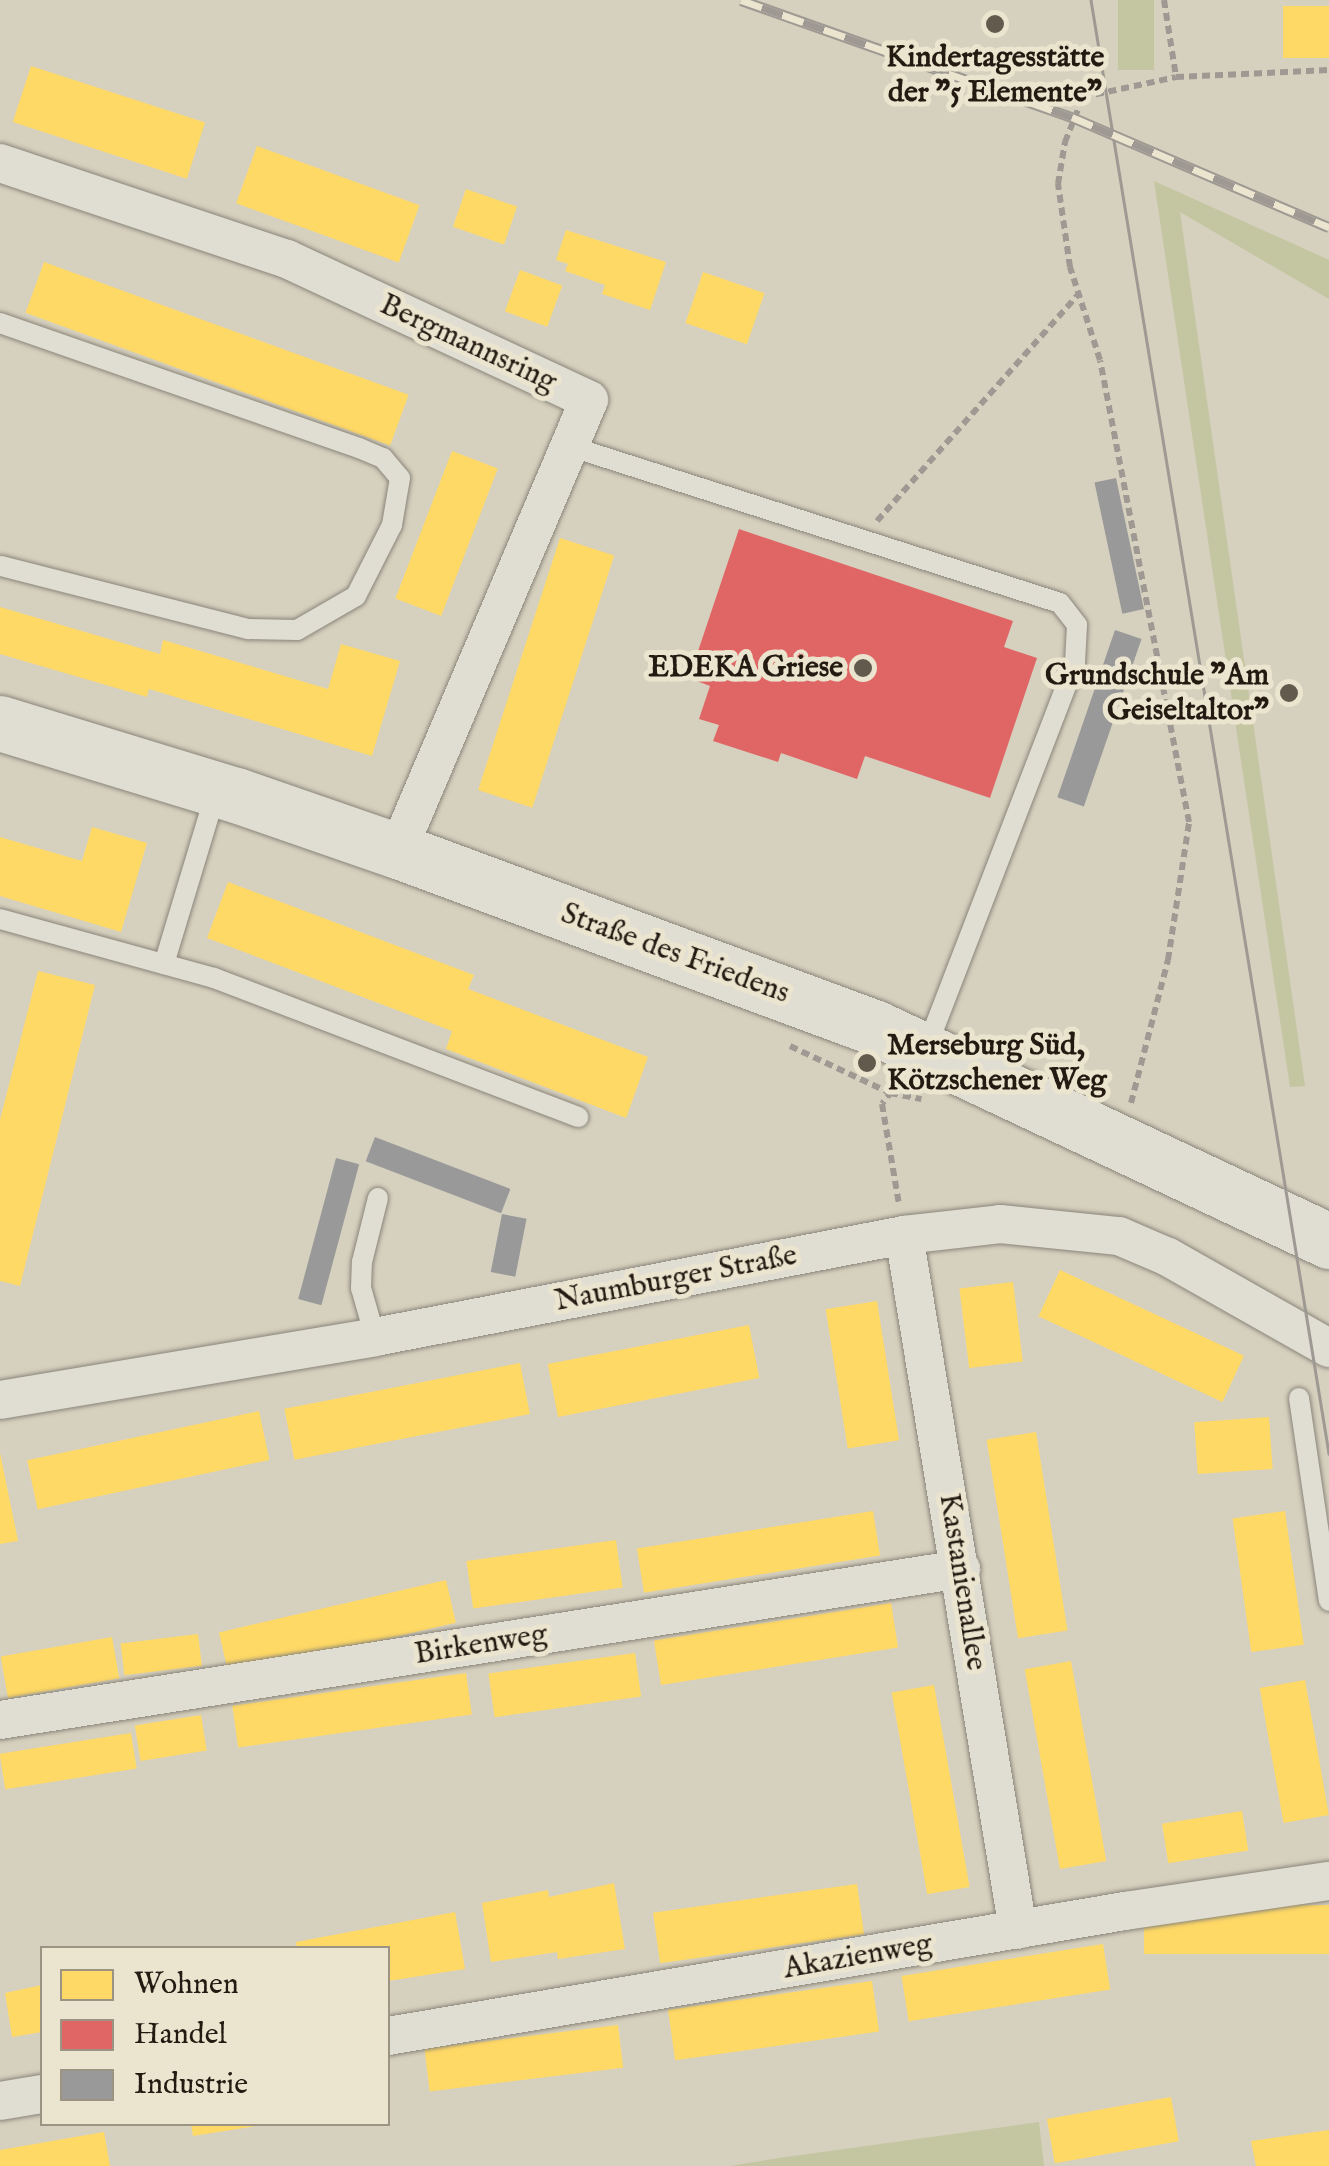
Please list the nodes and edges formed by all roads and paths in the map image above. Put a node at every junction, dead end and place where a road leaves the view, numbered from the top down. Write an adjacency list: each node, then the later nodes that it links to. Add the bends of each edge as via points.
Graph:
1 (1164, 0): 3 (path)
2 (1329, 70): 3 (path)
3 (1176, 77): 5 (path, via 1083,97 1072,117 1058,184)
4 (0, 163): 7 (street, Bergmannsring, via 287,260 589,400)
5 (1079, 294): 8 (path); 17 (path, via 1100,360 1189,822 1168,960)
6 (0, 324): 9 (lane, via 359,448 382,458 400,478 392,526 356,596 297,630 248,629)
7 (569, 446): 8 (lane); 12 (street, Bergmannsring)
8 (858, 541): 15 (lane, via 1060,603 1077,626 1075,662)
9 (0, 566)
10 (0, 723): 11 (street, Straße des Friedens)
11 (217, 789): 12 (street, Straße des Friedens); 14 (lane)
12 (398, 851): 15 (street, Straße des Friedens)
13 (0, 918): 14 (lane)
14 (164, 964): 16 (lane)
15 (925, 1050): 17 (street, Straße des Friedens); 19 (path, via 882,1104)
16 (578, 1116)
17 (1121, 1140): 20 (street, Straße des Friedens)
18 (378, 1198): 21 (lane, via 361,1288)
19 (904, 1234): 21 (street, Naumburger Straße); 22 (street, Naumburger Straße, via 1000,1224 1119,1236); 25 (street, Kastanienallee)
20 (1329, 1241)
21 (375, 1338): 24 (street, Naumburger Straße)
22 (1329, 1348)
23 (1299, 1398): 26 (lane)
24 (0, 1400)
25 (961, 1569): 27 (street, Birkenweg); 29 (street, Kastanienallee)
26 (1329, 1600)
27 (0, 1720)
28 (1329, 1881): 29 (street, Akazienweg)
29 (1018, 1930): 30 (street, Akazienweg)
30 (390, 2036)
31 (40, 2094): 32 (street)
32 (0, 2101)

